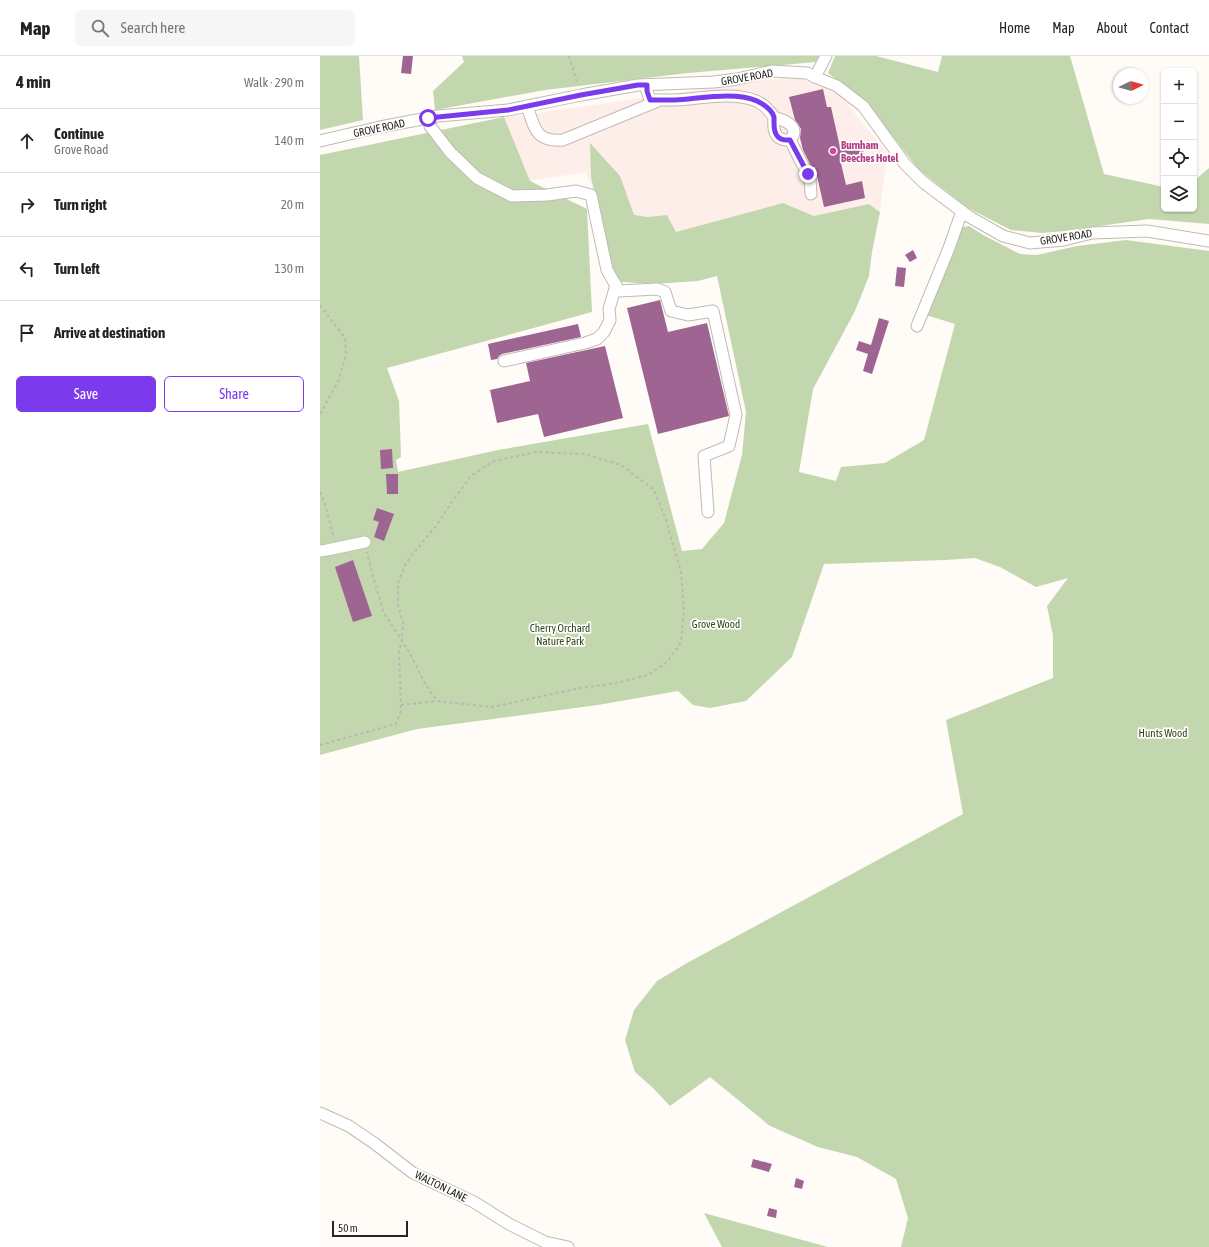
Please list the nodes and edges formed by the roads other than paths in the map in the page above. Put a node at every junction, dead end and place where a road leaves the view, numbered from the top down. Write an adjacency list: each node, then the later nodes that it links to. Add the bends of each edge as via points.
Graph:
1 (826, 56): 2 (street)
2 (815, 77): 3 (street, GROVE ROAD, via 807,73 772,71 714,82); 11 (street, GROVE ROAD, via 837,86 863,106 904,164 923,182)
3 (647, 85): 4 (street, via 650,100); 5 (street, GROVE ROAD)
4 (660, 100): 5 (street, via 563,140 552,141 539,135); 6 (street, via 741,97 756,101 769,109)
5 (527, 106): 7 (street, GROVE ROAD)
6 (774, 117): 8 (street, via 778,138); 8 (street, via 784,120 793,128 793,137)
7 (428, 118): 9 (street, GROVE ROAD); 13 (street, via 430,126 450,152 477,178 512,196 576,191 591,194 607,270)
8 (790, 140): 10 (street, via 810,179)
9 (320, 141)
10 (811, 194)
11 (962, 211): 12 (street, GROVE ROAD, via 1003,236 1030,243 1064,240 1092,232 1123,231 1147,231); 14 (street)
12 (1209, 241)
13 (616, 285): 15 (street, via 609,310 610,320 597,339); 16 (street, via 619,291 665,292 671,311 688,315 713,311 736,415 729,446 704,456)
14 (917, 326)
15 (504, 361)
16 (708, 512)
17 (365, 542): 18 (street)
18 (320, 551)
19 (320, 1113): 20 (street, WALTON LANE, via 350,1126 413,1173 474,1202 508,1224 544,1242)
20 (568, 1247)

